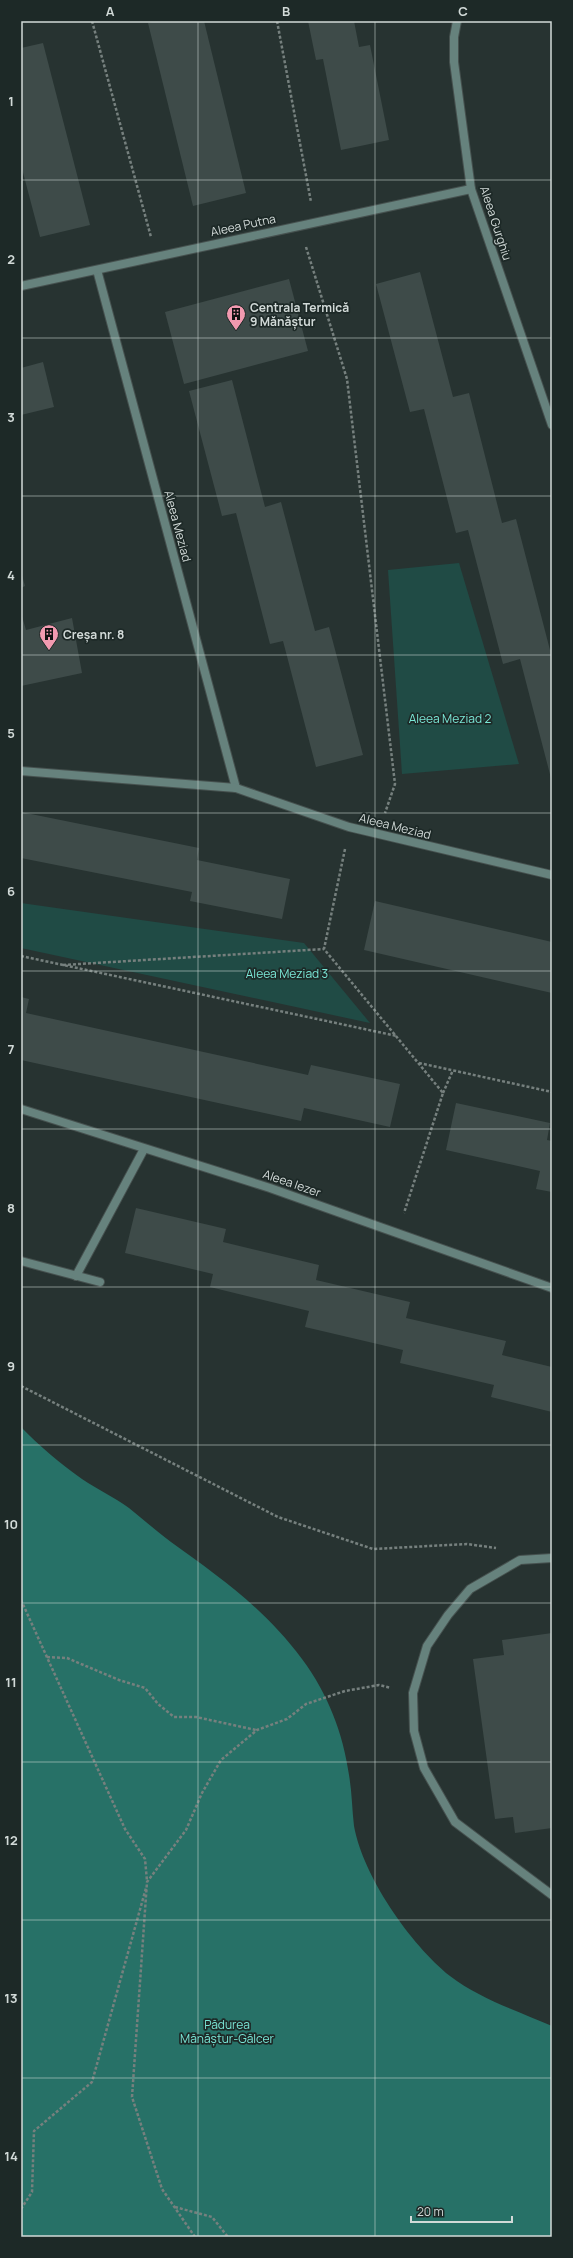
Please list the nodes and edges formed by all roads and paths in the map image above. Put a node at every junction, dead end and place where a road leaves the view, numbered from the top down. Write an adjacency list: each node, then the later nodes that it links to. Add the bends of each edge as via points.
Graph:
1 (92, 21): 7 (path)
2 (277, 21): 5 (path)
3 (457, 21): 4 (street, Aleea Gurghiu, via 454,62)
4 (471, 189): 5 (street, Aleea Putna); 10 (street, Aleea Gurghiu)
5 (314, 222): 6 (street, Aleea Putna)
6 (299, 225): 7 (street, Aleea Putna); 14 (path, via 346,379 395,784)
7 (156, 256): 8 (street, Aleea Putna)
8 (97, 270): 9 (street, Aleea Putna); 12 (street, Aleea Meziad)
9 (21, 286)
10 (552, 425)
11 (21, 771): 12 (street, Aleea Meziad)
12 (236, 788): 13 (street, Aleea Meziad)
13 (349, 827): 14 (street, Aleea Meziad); 16 (path)
14 (378, 835): 15 (street, Aleea Meziad)
15 (552, 875)
16 (324, 949): 18 (path); 19 (path)
17 (21, 956): 18 (path)
18 (59, 965): 19 (path)
19 (398, 1036): 20 (path)
20 (419, 1063): 21 (path); 23 (path)
21 (453, 1070): 22 (path); 23 (path)
22 (552, 1092)
23 (443, 1093): 26 (path)
24 (21, 1109): 25 (street, Aleea Iezer)
25 (144, 1149): 26 (street, Aleea Iezer, via 270,1188); 28 (street)
26 (397, 1232): 30 (street, Aleea Iezer)
27 (21, 1261): 28 (street)
28 (76, 1276): 29 (street)
29 (100, 1282)
30 (552, 1288)
31 (21, 1386): 32 (path, via 285,1519 373,1549 467,1544)
32 (498, 1548)
33 (552, 1558): 36 (street, via 520,1560 470,1589 427,1646)
34 (21, 1600): 35 (path)
35 (47, 1657): 37 (path, via 67,1658 145,1688 158,1704 174,1717 196,1717); 38 (path, via 125,1829 145,1859)
36 (413, 1693): 37 (path, via 379,1684 345,1691 306,1704 287,1719); 39 (street, via 414,1731 424,1768 455,1822)
37 (257, 1730): 38 (path, via 221,1760 202,1793 186,1830)
38 (147, 1882): 40 (path, via 132,2097 162,2189); 41 (path, via 92,2082 34,2131 32,2192)
39 (552, 1895)
40 (174, 2207): 42 (path); 43 (path, via 212,2217)
41 (21, 2208)
42 (195, 2237)
43 (228, 2237)

